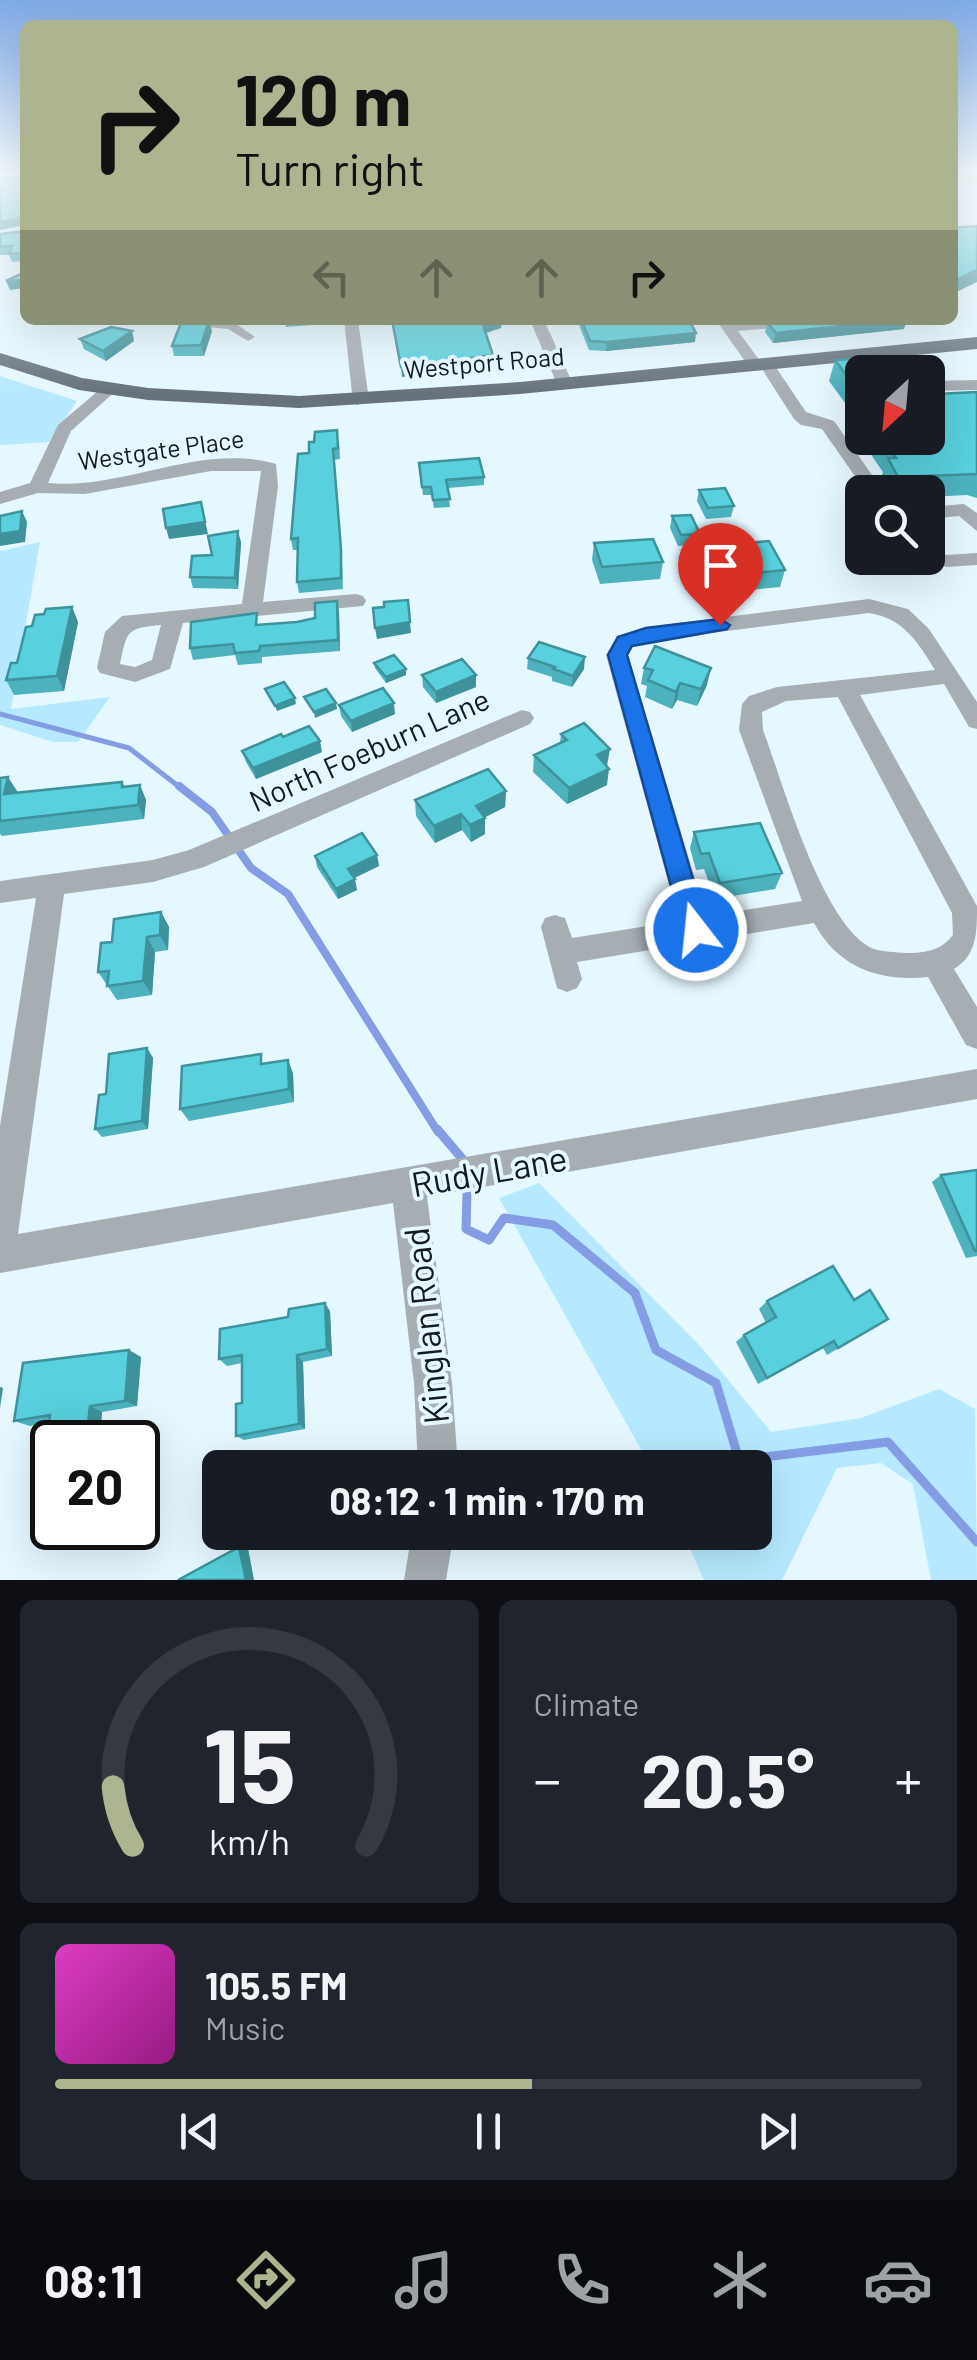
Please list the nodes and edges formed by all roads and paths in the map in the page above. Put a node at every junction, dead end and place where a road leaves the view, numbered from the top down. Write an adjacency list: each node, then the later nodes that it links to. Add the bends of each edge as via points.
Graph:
1 (232, 325): 5 (street)
2 (353, 325): 15 (street)
3 (539, 325): 11 (street)
4 (726, 325): 10 (street)
5 (248, 337)
6 (977, 343): 7 (main road, Westport Road)
7 (892, 351): 8 (street); 10 (main road, Westport Road)
8 (896, 355)
9 (0, 359): 14 (main road, Westport Road)
10 (760, 364): 11 (main road, Westport Road); 18 (street, via 806,421 828,426)
11 (564, 382): 15 (main road, Westport Road)
12 (977, 385): 13 (street)
13 (945, 386)
14 (110, 389): 15 (main road, Westport Road, via 229,401); 19 (street, via 64,429)
15 (357, 400)
16 (977, 402): 17 (street)
17 (945, 404)
18 (863, 475)
19 (37, 487): 20 (street); 26 (street, Westgate Place, via 90,488 164,472 266,464 267,510)
20 (0, 498)
21 (945, 511): 22 (street, via 964,510)
22 (977, 525)
23 (977, 559): 24 (street)
24 (945, 561)
25 (356, 601): 26 (street)
26 (252, 608): 27 (street)
27 (174, 617)
28 (948, 676): 29 (street); 31 (street); 35 (street, via 908,619 869,606 646,634 618,647)
29 (845, 689): 34 (street, via 785,692 750,710 750,730); 37 (street, via 966,912 966,936 958,949)
30 (522, 718): 32 (street, North Foeburn Lane, via 229,845 153,871)
31 (977, 721)
32 (52, 885): 33 (street, North Foeburn Lane); 41 (street)
33 (0, 892)
34 (820, 910): 35 (street); 37 (street, via 843,942 869,961)
35 (696, 930): 36 (street)
36 (561, 953)
37 (934, 963): 38 (street)
38 (977, 1035)
39 (977, 1084): 40 (street, Rudy Lane)
40 (408, 1185): 42 (street, Rudy Lane); 43 (street, Kinglan Road)
41 (0, 1236)
42 (0, 1255)
43 (437, 1450)
44 (430, 1550): 45 (street)
45 (425, 1580)

